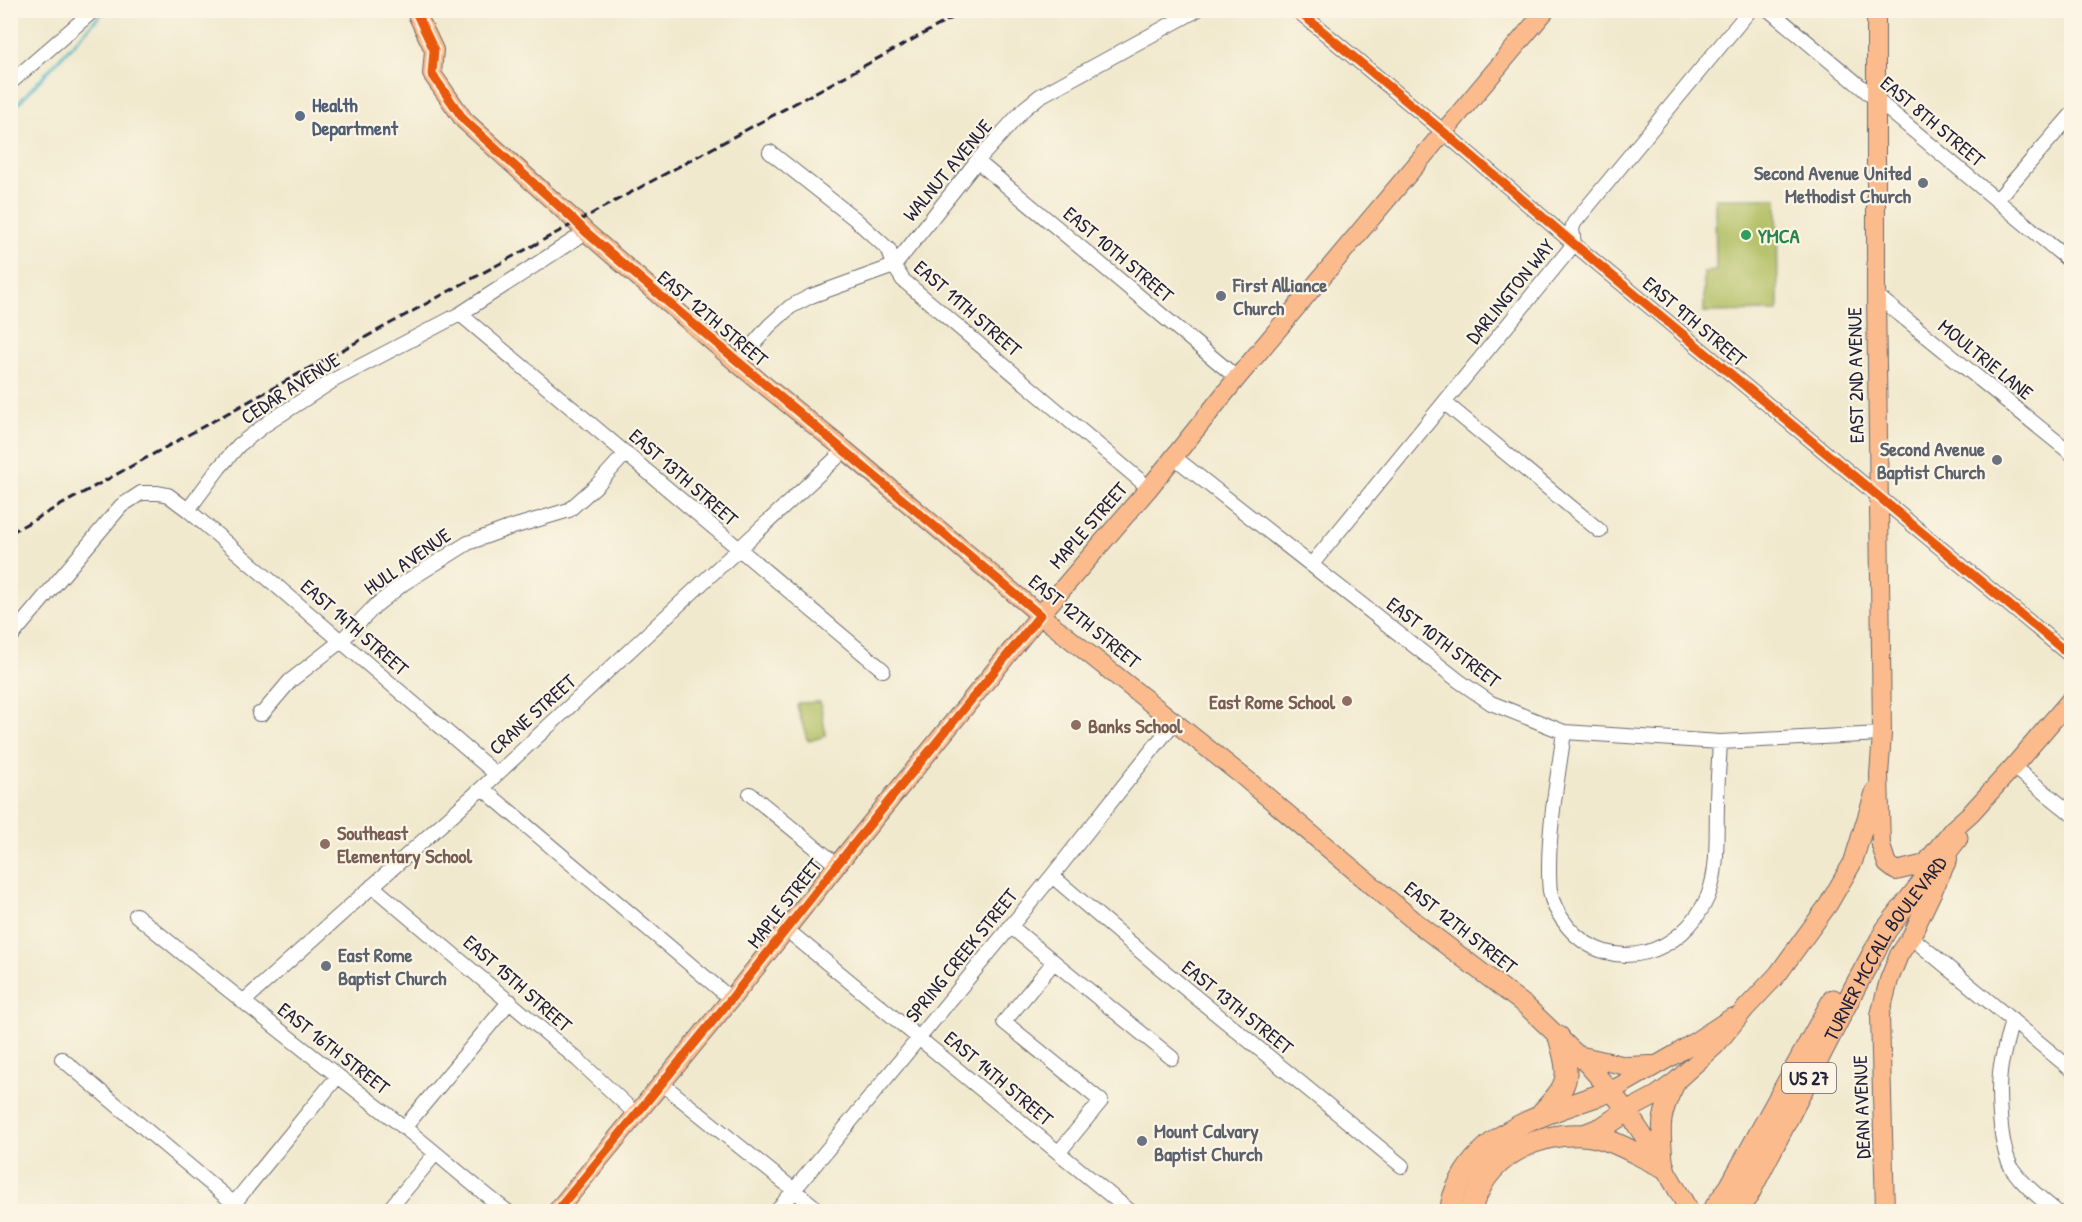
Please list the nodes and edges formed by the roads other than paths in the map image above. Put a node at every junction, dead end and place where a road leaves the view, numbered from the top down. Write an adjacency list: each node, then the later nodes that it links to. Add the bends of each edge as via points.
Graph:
1 (94, 10): 9 (street)
2 (415, 10): 16 (main road, EAST 12TH STREET, via 434,50 432,74 459,114)
3 (1197, 10): 14 (street, WALNUT AVENUE, via 1040,96)
4 (1296, 10): 12 (street, EAST 9TH STREET)
5 (1546, 10): 12 (main road, MAPLE STREET)
6 (1749, 10): 17 (street, DARLINGTON WAY, via 1574,223)
7 (1769, 10): 10 (street, EAST 8TH STREET)
8 (1876, 10): 10 (main road, EAST 2ND AVENUE)
9 (10, 82)
10 (1876, 99): 15 (street, EAST 8TH STREET); 20 (main road, EAST 2ND AVENUE)
11 (2072, 114): 15 (street)
12 (1445, 133): 17 (street, EAST 9TH STREET); 23 (main road, MAPLE STREET)
13 (770, 152): 19 (street, EAST 11TH STREET, via 864,227 889,250)
14 (977, 161): 19 (street, WALNUT AVENUE); 23 (street, EAST 10TH STREET)
15 (1997, 200): 18 (street, EAST 8TH STREET)
16 (586, 232): 21 (street, CEDAR AVENUE); 22 (main road, EAST 12TH STREET)
17 (1574, 244): 24 (street, DARLINGTON WAY); 30 (street, EAST 9TH STREET)
18 (2072, 263)
19 (894, 266): 22 (street, via 790,307); 29 (street, EAST 11TH STREET, via 903,280)
20 (1876, 295): 27 (street, MOULTRIE LANE); 30 (main road, EAST 2ND AVENUE)
21 (460, 314): 26 (street, EAST 13TH STREET); 31 (street, CEDAR AVENUE, via 334,380 266,424 219,468)
22 (737, 363): 25 (main road, EAST 12TH STREET)
23 (1237, 378): 28 (main road, MAPLE STREET)
24 (1445, 403): 32 (street); 34 (street, DARLINGTON WAY)
25 (845, 450): 33 (street, CRANE STREET); 35 (main road, EAST 12TH STREET)
26 (626, 453): 33 (street, EAST 13TH STREET); 37 (street, HULL AVENUE, via 569,510 506,529 451,552 375,606)
27 (2072, 453)
28 (1174, 457): 29 (main road, MAPLE STREET); 34 (street, EAST 10TH STREET)
29 (1149, 488): 35 (main road, MAPLE STREET)
30 (1880, 499): 38 (street, EAST 9TH STREET); 44 (main road, EAST 2ND AVENUE)
31 (188, 510): 36 (street, via 168,495 158,493 141,493 121,506); 37 (street, EAST 14TH STREET)
32 (1600, 531)
33 (739, 550): 39 (street, EAST 13TH STREET); 47 (street, CRANE STREET)
34 (1312, 564): 43 (street, EAST 10TH STREET, via 1491,703)
35 (1040, 615): 42 (main road, EAST 12TH STREET); 55 (main road, MAPLE STREET)
36 (10, 638)
37 (341, 640): 41 (street, HULL AVENUE, via 290,681); 47 (street, EAST 14TH STREET)
38 (2072, 657)
39 (883, 670)
40 (2072, 698): 46 (main road, TURNER MCCALL BOULEVARD / US 27)
41 (259, 714)
42 (1175, 722): 56 (street, SPRING CREEK STREET); 69 (main road, EAST 12TH STREET, via 1417,923 1526,1006)
43 (1564, 732): 45 (street, EAST 10TH STREET); 45 (street, via 1549,837 1550,892 1559,916 1574,933 1601,952 1623,956 1646,953 1669,942 1694,920 1708,894 1717,845)
44 (1882, 734): 45 (street, EAST 10TH STREET); 48 (main road, EAST 2ND AVENUE)
45 (1720, 742)
46 (2013, 767): 51 (main road, TURNER MCCALL BOULEVARD / US 27); 52 (street)
47 (496, 774): 49 (street, CRANE STREET)
48 (1879, 775): 54 (main road, via 1881,846 1887,864 1896,871); 66 (main road, via 1853,862 1828,905 1778,974)
49 (482, 788): 57 (street, CRANE STREET); 63 (street)
50 (750, 794): 55 (street)
51 (1971, 813): 53 (main road, TURNER MCCALL BOULEVARD / US 27); 54 (main road, TURNER MCCALL BOULEVARD / US 27)
52 (2072, 814)
53 (1957, 838): 61 (main road, DEAN AVENUE); 100 (highway, TURNER MCCALL BOULEVARD / US 27, via 1886,930 1748,1196)
54 (1925, 864): 99 (highway, TURNER MCCALL BOULEVARD / US 27, via 1871,930 1730,1187)
55 (837, 865): 60 (main road, MAPLE STREET)
56 (1052, 876): 59 (street, SPRING CREEK STREET); 86 (street, EAST 13TH STREET)
57 (372, 886): 64 (street, EAST 15TH STREET); 65 (street, CRANE STREET)
58 (136, 915): 65 (street, EAST 16TH STREET)
59 (1010, 926): 62 (street); 68 (street, SPRING CREEK STREET)
60 (787, 930): 63 (main road, MAPLE STREET); 68 (street, EAST 14TH STREET)
61 (1911, 937): 67 (street); 101 (main road, DEAN AVENUE, via 1889,980 1880,1015)
62 (1054, 962): 71 (street); 84 (street, via 1004,1022 1101,1101)
63 (731, 999): 77 (main road, MAPLE STREET)
64 (510, 1001): 80 (street, EAST 15TH STREET); 82 (street)
65 (243, 1002): 75 (street, EAST 16TH STREET)
66 (1745, 1009): 73 (main road); 76 (main road, via 1716,1045)
67 (2012, 1020): 74 (street); 102 (street, via 2001,1066 2005,1153 2013,1170)
68 (919, 1037): 84 (street, EAST 14TH STREET); 88 (street, SPRING CREEK STREET)
69 (1559, 1037): 70 (main road, EAST 12TH STREET); 81 (highway, via 1567,1076 1558,1095)
70 (1578, 1055): 73 (main road, via 1626,1066); 78 (main road, EAST 12TH STREET)
71 (1172, 1058)
72 (62, 1059): 89 (street)
73 (1657, 1065): 78 (main road)
74 (2072, 1070)
75 (338, 1076): 82 (street, EAST 16TH STREET); 89 (street)
76 (1676, 1081): 79 (main road); 87 (main road, via 1661,1121)
77 (661, 1083): 80 (main road, MAPLE STREET); 88 (street)
78 (1611, 1091): 79 (main road, EAST 12TH STREET); 81 (highway)
79 (1627, 1111): 83 (highway); 87 (main road, EAST 12TH STREET)
80 (635, 1113): 92 (main road, MAPLE STREET)
81 (1537, 1118): 96 (highway, via 1491,1142 1472,1163 1455,1192)
82 (405, 1128): 85 (street, EAST 16TH STREET)
83 (1584, 1136): 87 (highway, via 1609,1141); 97 (highway, via 1542,1139 1505,1156 1484,1179)
84 (1059, 1152): 95 (street, EAST 14TH STREET)
85 (435, 1154): 90 (street); 91 (street, EAST 16TH STREET)
86 (1402, 1166)
87 (1664, 1167): 98 (main road, EAST 12TH STREET)
88 (794, 1190): 93 (street, SPRING CREEK STREET); 94 (street)
89 (235, 1209)
90 (387, 1212)
91 (508, 1212)
92 (556, 1212)
93 (776, 1212)
94 (820, 1212)
95 (1131, 1212)
96 (1451, 1212)
97 (1471, 1212)
98 (1690, 1212)
99 (1712, 1212)
100 (1735, 1212)
101 (1885, 1212)
102 (2057, 1212)

